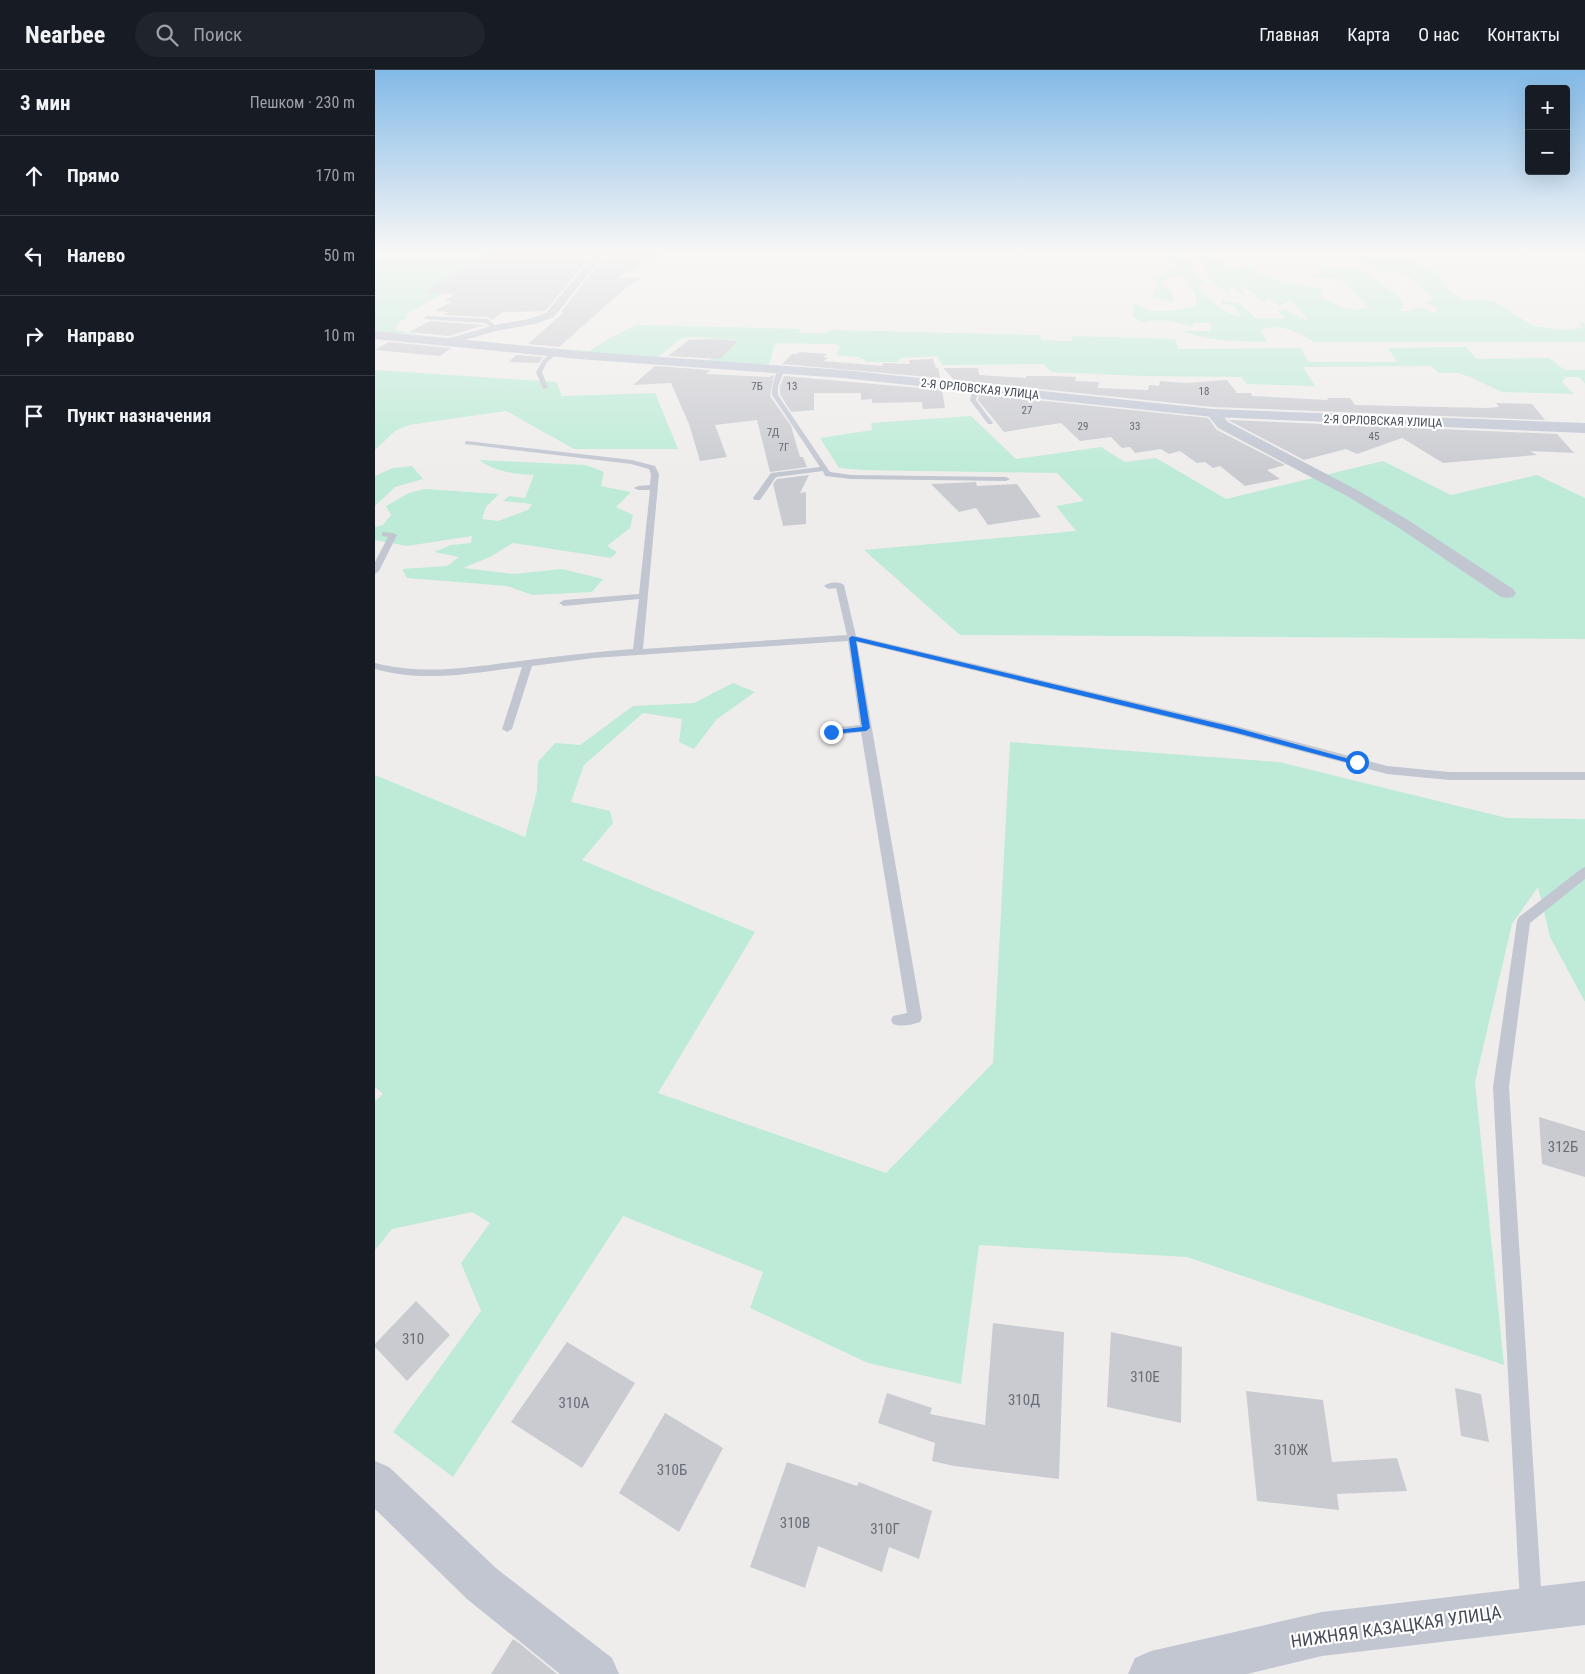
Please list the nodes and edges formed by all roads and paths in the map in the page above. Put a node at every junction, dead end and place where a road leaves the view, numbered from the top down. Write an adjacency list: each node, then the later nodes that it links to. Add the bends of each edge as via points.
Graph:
1 (492, 325): 3 (lane)
2 (514, 325): 3 (street)
3 (495, 328): 5 (street)
4 (375, 335): 5 (street, 2-Я ОРЛОВСКАЯ УЛИЦА)
5 (451, 341): 6 (street, 2-Я ОРЛОВСКАЯ УЛИЦА)
6 (556, 353): 7 (street, 2-Я ОРЛОВСКАЯ УЛИЦА); 8 (lane, via 545,361 539,372)
7 (782, 369): 9 (street, 2-Я ОРЛОВСКАЯ УЛИЦА); 14 (lane, via 775,395)
8 (545, 388)
9 (976, 388): 10 (street, 2-Я ОРЛОВСКАЯ УЛИЦА); 11 (lane, via 973,400)
10 (1213, 413): 12 (street, 2-Я ОРЛОВСКАЯ УЛИЦА); 22 (street, via 1223,425 1385,513)
11 (990, 423)
12 (1585, 428)
13 (467, 443): 16 (lane, via 632,462 652,468)
14 (825, 469): 15 (lane, via 828,474 851,477); 18 (lane, via 774,475)
15 (1006, 478)
16 (654, 487): 17 (lane); 23 (lane)
17 (638, 488)
18 (757, 498)
19 (385, 534): 20 (lane, via 393,535)
20 (375, 571)
21 (828, 586): 25 (lane, via 840,585)
22 (1507, 593)
23 (643, 596): 24 (lane); 26 (lane)
24 (564, 603)
25 (852, 638): 26 (lane); 29 (lane); 32 (lane, via 1387,770 1449,776)
26 (638, 652): 27 (lane)
27 (529, 663): 28 (lane, via 422,674); 30 (lane)
28 (375, 666)
29 (866, 728): 31 (lane); 34 (lane, via 915,1018)
30 (507, 729)
31 (831, 732)
32 (1585, 776)
33 (1585, 872): 37 (lane, via 1524,921 1501,1087)
34 (898, 1020)
35 (375, 1481): 38 (street, via 482,1584)
36 (1585, 1603): 37 (street, НИЖНЯЯ КАЗАЦКАЯ УЛИЦА)
37 (1532, 1609): 39 (street, НИЖНЯЯ КАЗАЦКАЯ УЛИЦА, via 1323,1634)
38 (597, 1674)
39 (1151, 1674)

